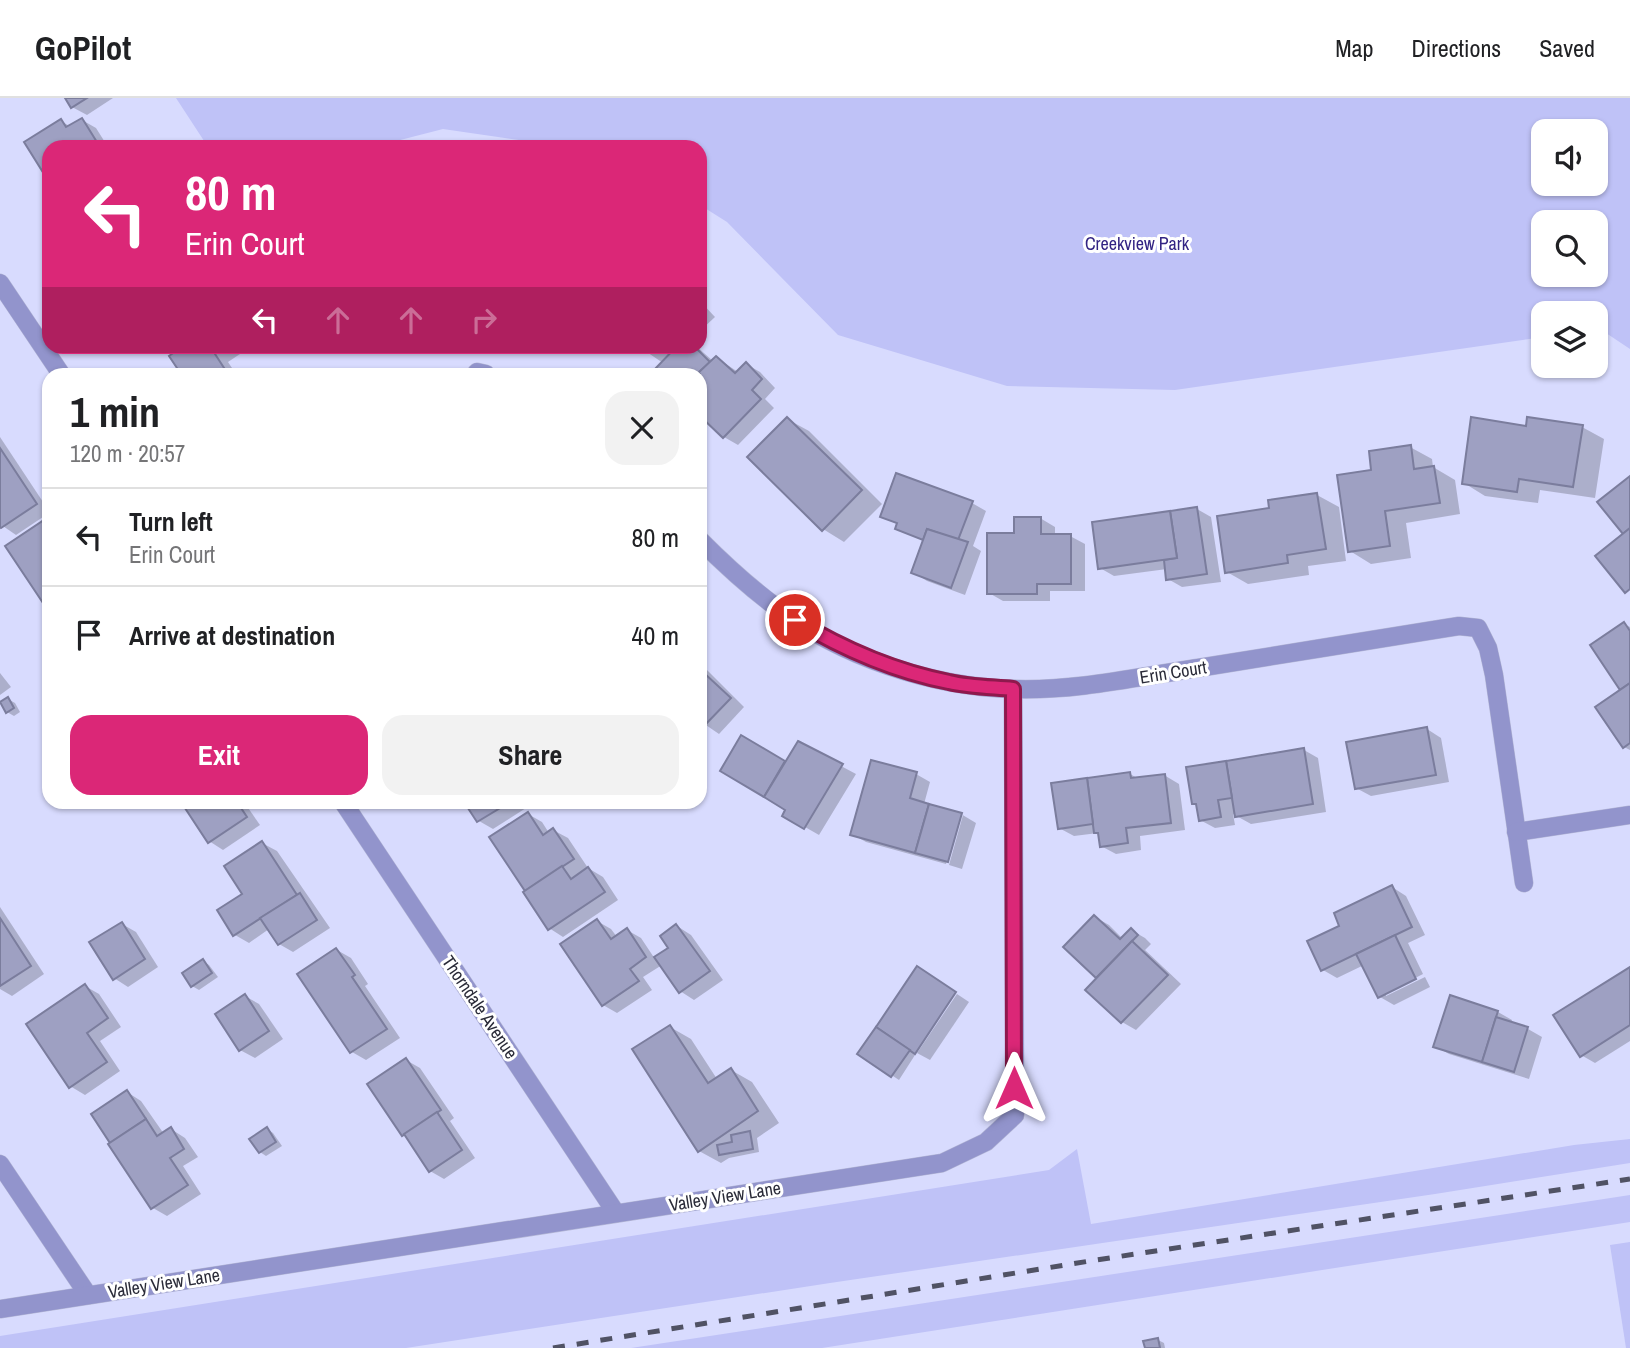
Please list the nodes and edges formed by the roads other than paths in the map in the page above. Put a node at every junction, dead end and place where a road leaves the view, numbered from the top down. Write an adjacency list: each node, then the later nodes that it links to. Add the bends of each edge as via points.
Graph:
1 (0, 283): 2 (street)
2 (42, 346)
3 (707, 547): 4 (street, Erin Court, via 777,608 831,642 889,667 951,683)
4 (1013, 689): 7 (street, Erin Court, via 1083,686 1459,626 1478,628 1494,675); 10 (street, Valley View Lane, via 1014,1115 986,1142 942,1163)
5 (348, 809): 10 (street, Thorndale Avenue)
6 (1630, 815): 7 (street)
7 (1516, 832): 8 (street, Erin Court)
8 (1524, 883)
9 (0, 1164): 11 (street)
10 (616, 1213): 11 (street, Valley View Lane)
11 (88, 1295): 12 (street, Valley View Lane)
12 (0, 1309)

